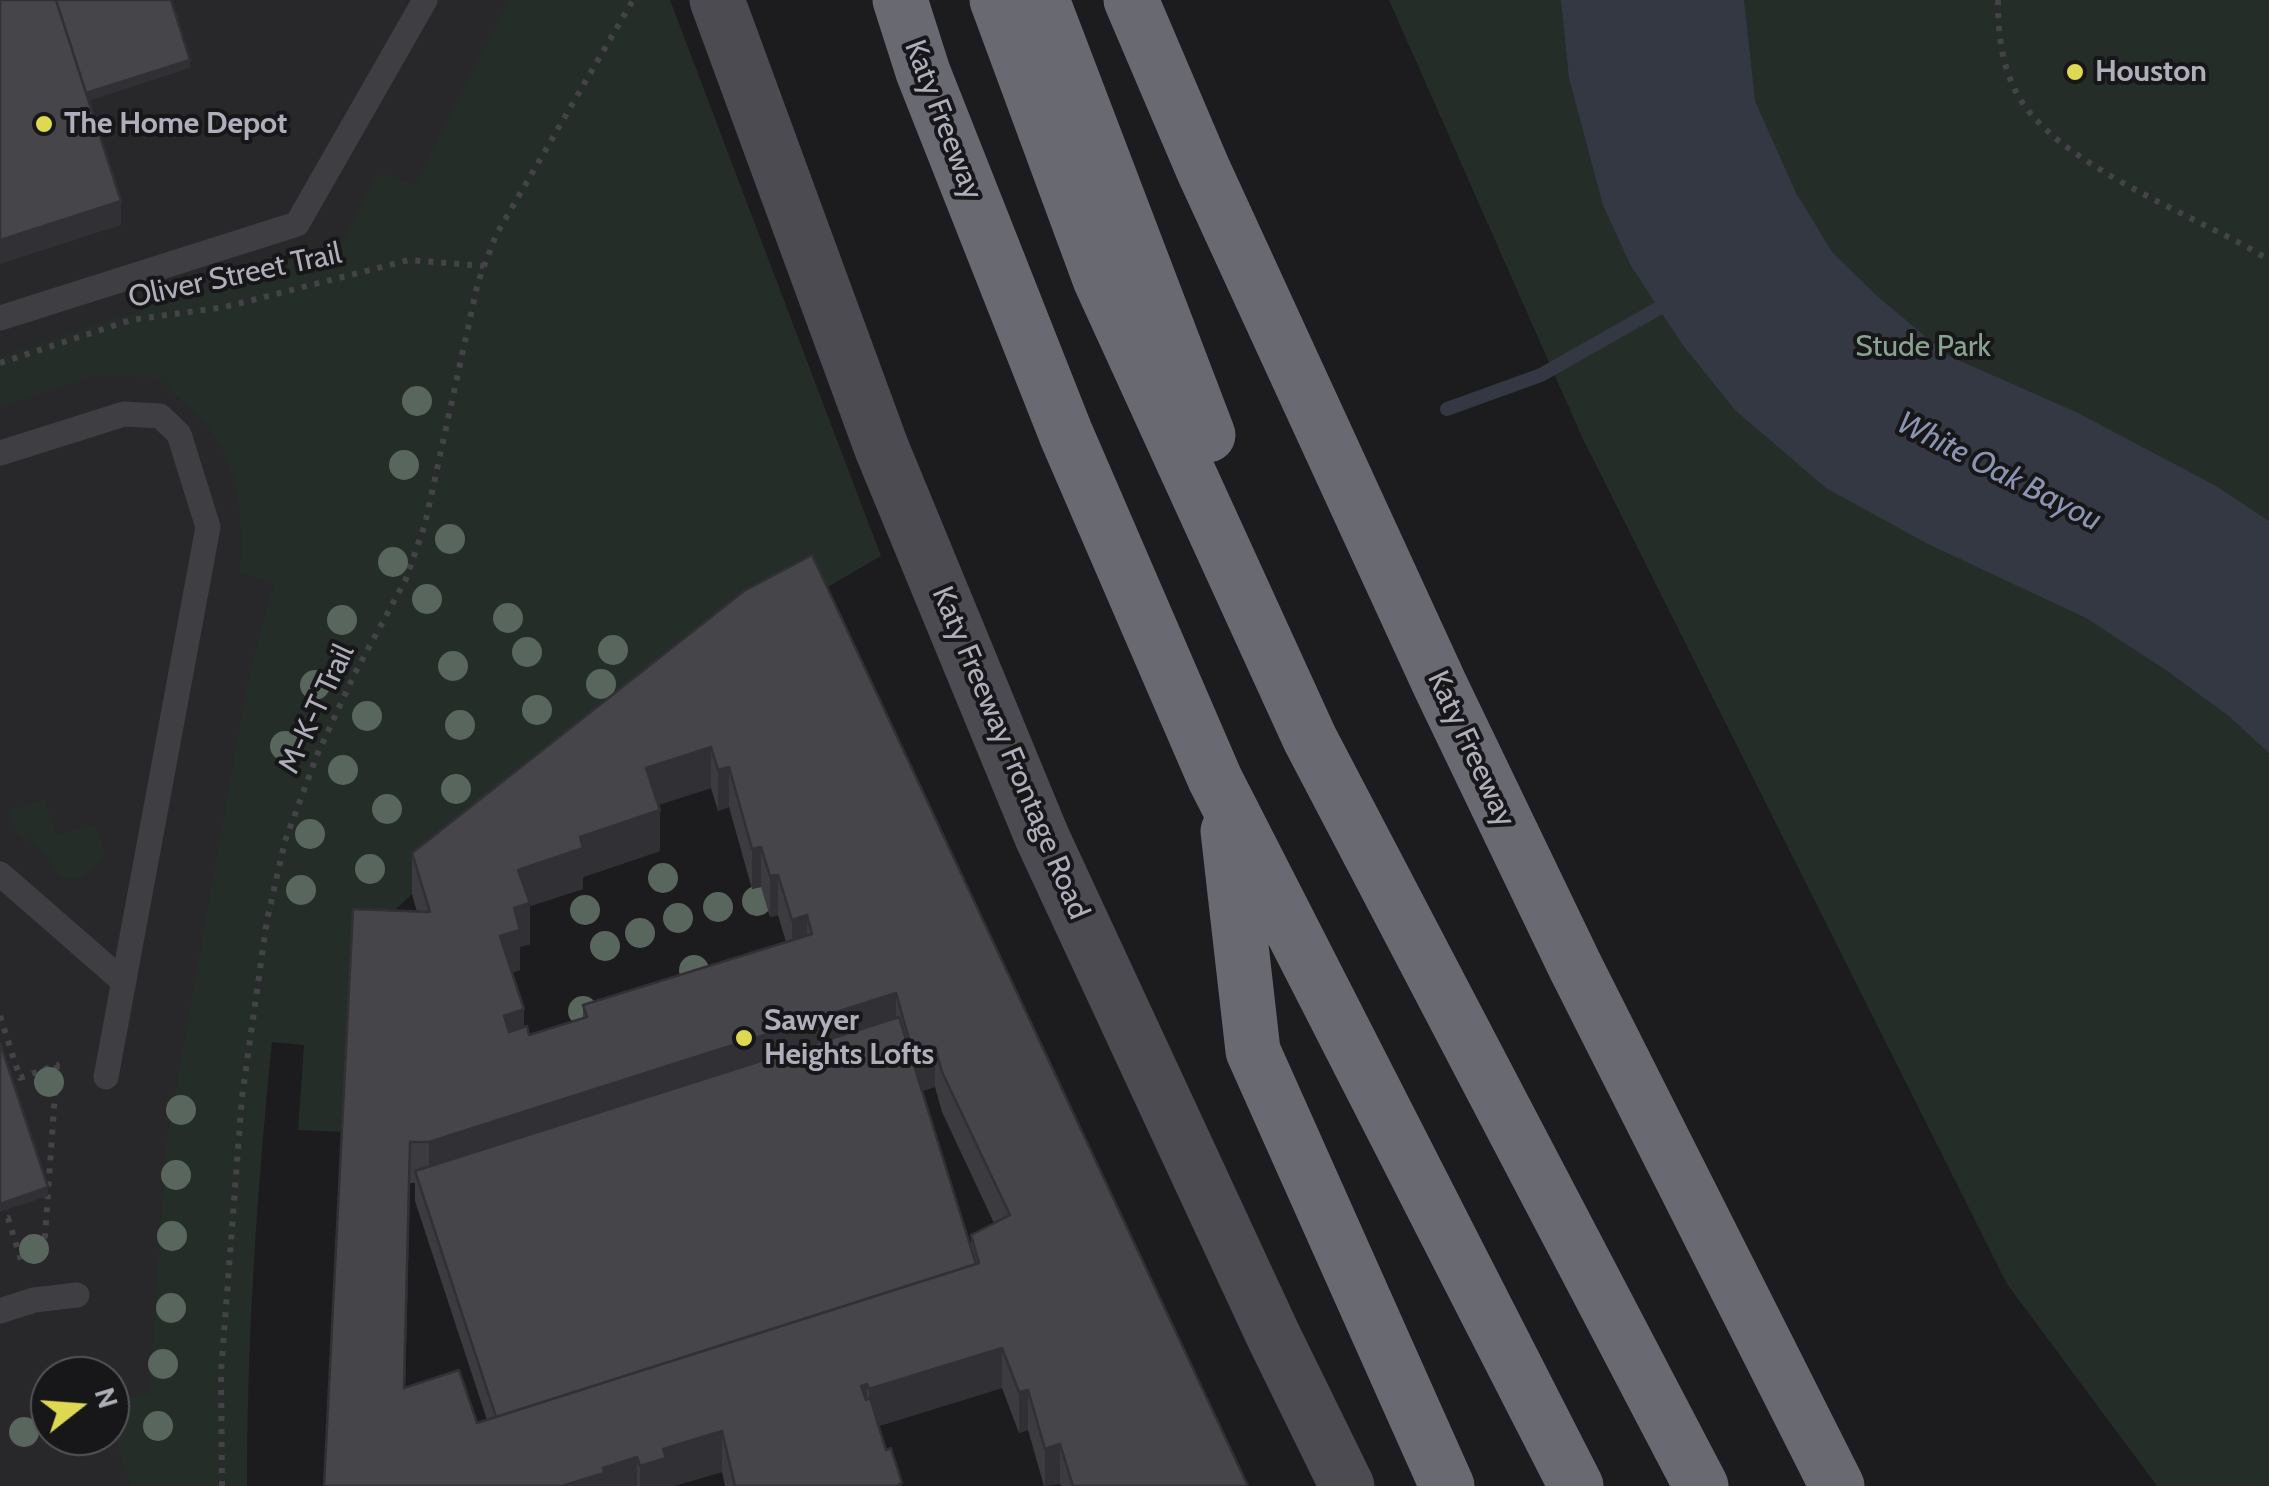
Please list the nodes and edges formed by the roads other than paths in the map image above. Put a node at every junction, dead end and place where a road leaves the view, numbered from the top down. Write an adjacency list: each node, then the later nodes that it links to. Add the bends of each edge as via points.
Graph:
1 (424, 0): 7 (lane, via 297,224)
2 (717, 0): 16 (main road, Katy Freeway Frontage Road, via 882,449 1042,837)
3 (900, 0): 10 (highway, Katy Freeway, via 1066,434)
4 (997, 0): 9 (highway, via 1100,279)
5 (1042, 0): 9 (highway)
6 (1131, 0): 20 (highway, Katy Freeway, via 1440,684)
7 (0, 318)
8 (0, 453): 12 (lane, via 124,414 160,416 179,434 208,527)
9 (1326, 732): 19 (highway, via 1508,1120)
10 (1220, 788): 17 (highway, via 1253,1052); 18 (highway, Katy Freeway)
11 (0, 874): 12 (lane)
12 (124, 982): 13 (lane)
13 (106, 1077)
14 (77, 1294): 15 (lane)
15 (0, 1311)
16 (1347, 1486)
17 (1447, 1486)
18 (1576, 1486)
19 (1701, 1486)
20 (1837, 1486)

